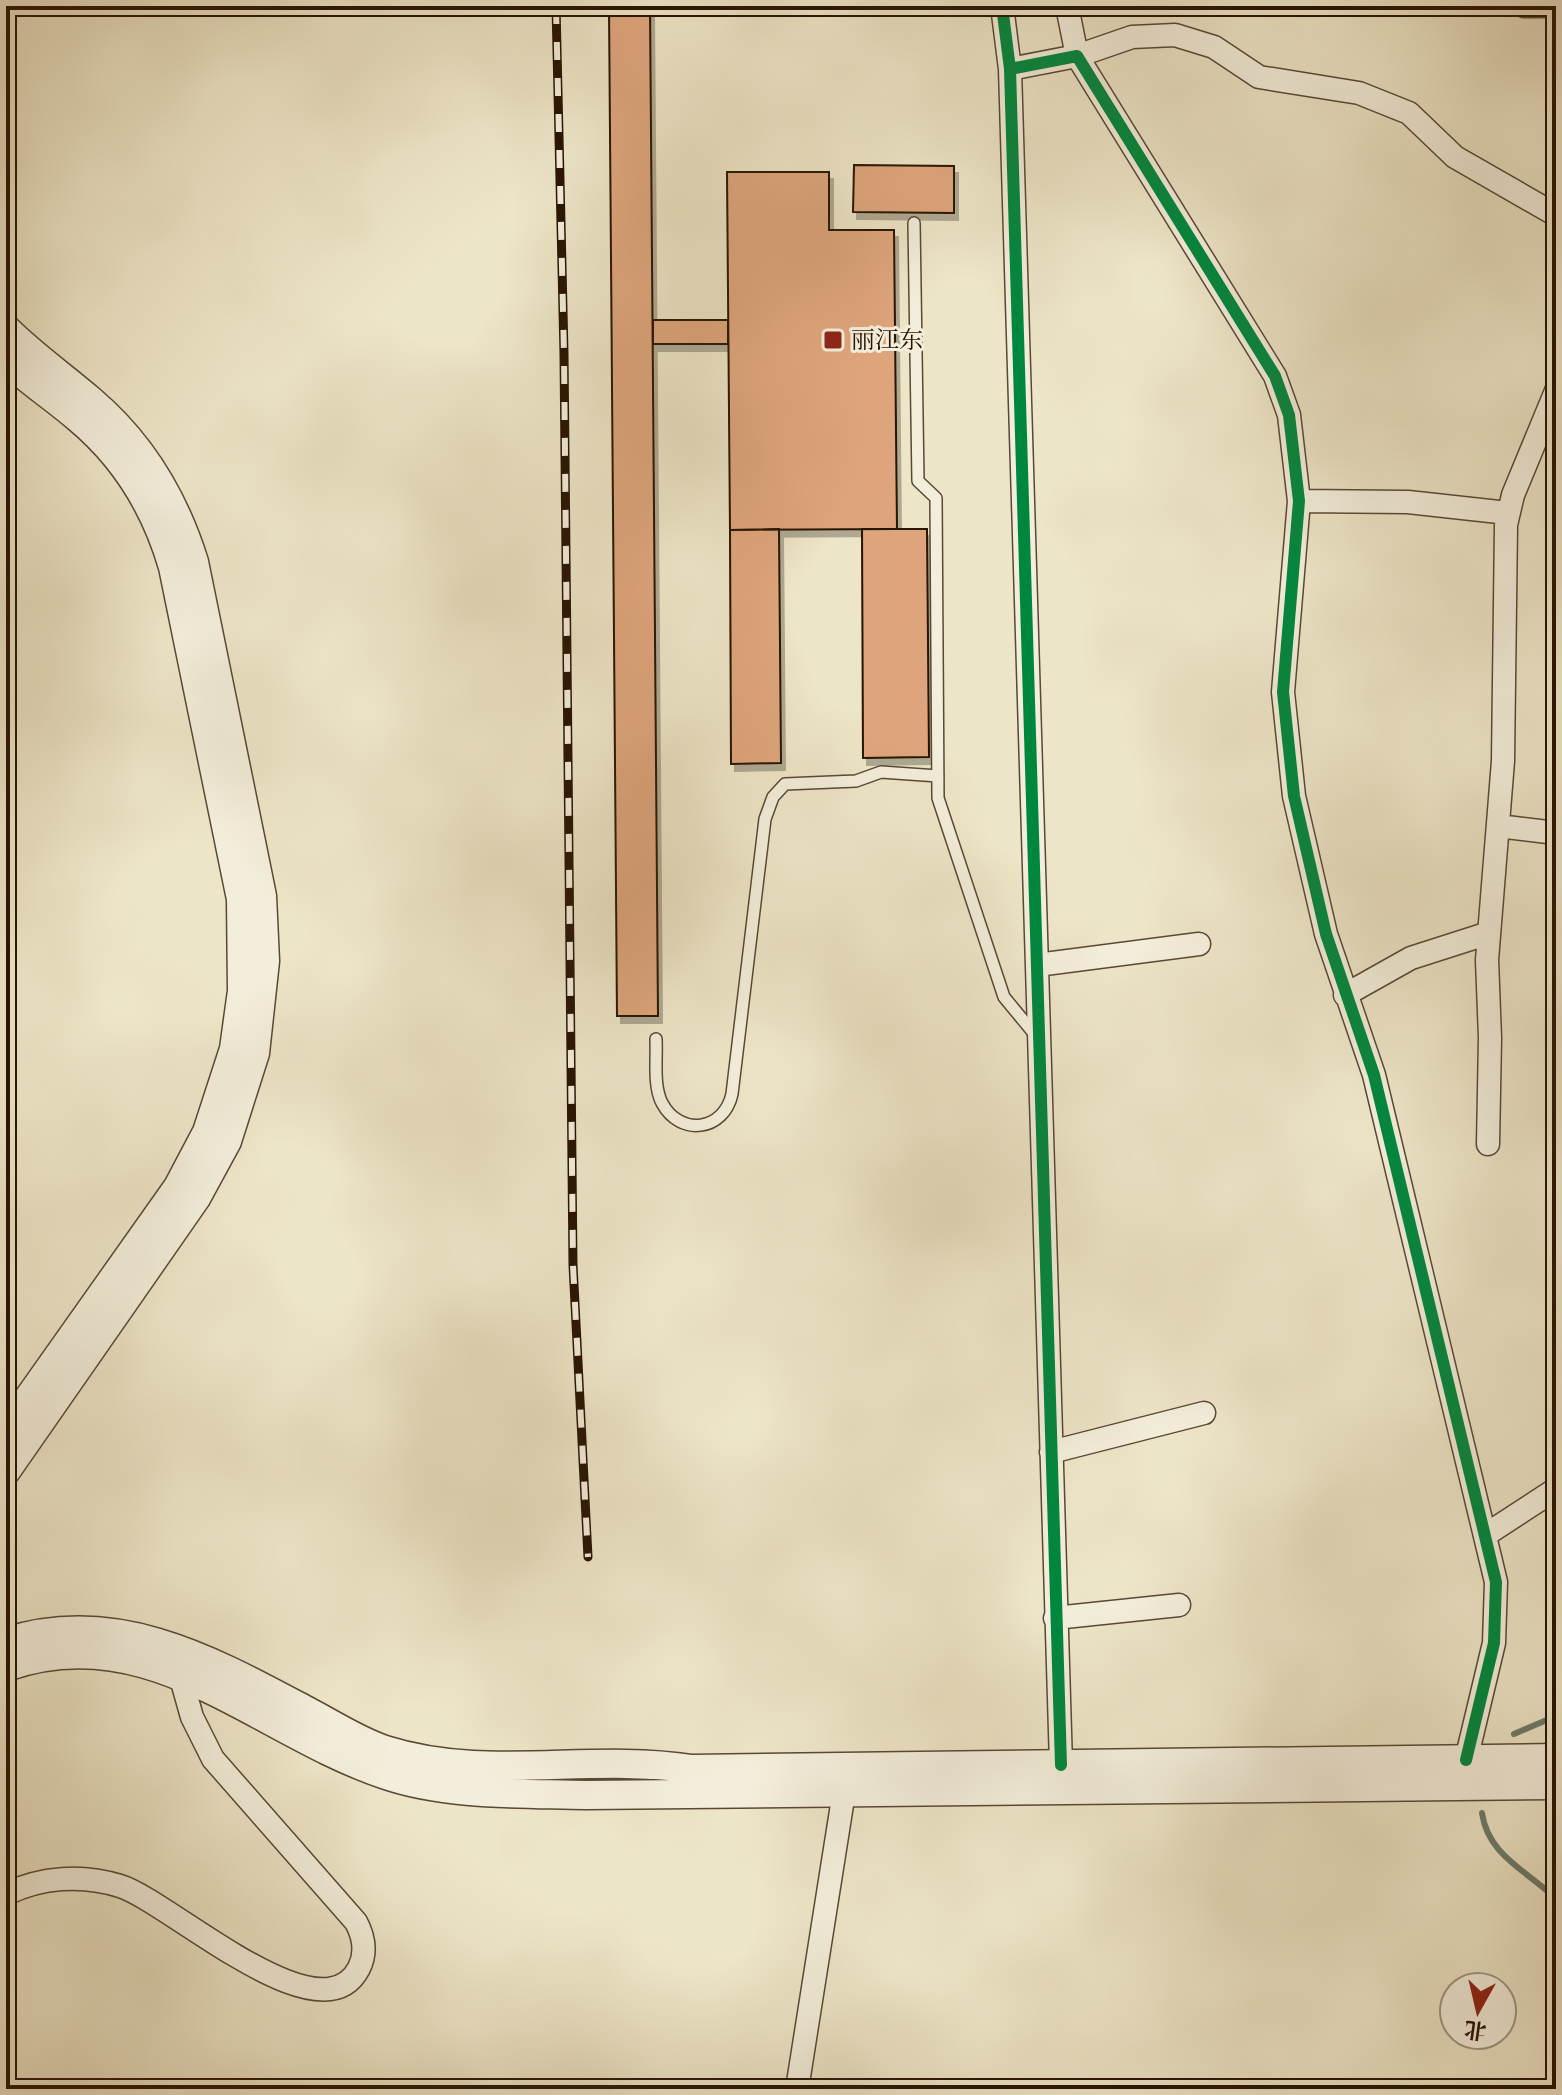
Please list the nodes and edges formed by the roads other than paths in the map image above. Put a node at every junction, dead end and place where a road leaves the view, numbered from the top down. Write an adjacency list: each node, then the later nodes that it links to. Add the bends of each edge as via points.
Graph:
1 (1002, 6): 6 (street)
2 (1067, 6): 5 (street)
3 (1524, 6): 4 (street)
4 (1542, 6)
5 (1077, 56): 6 (street); 7 (street, via 1132,37 1175,35 1214,47 1259,77 1359,93 1409,113 1455,157); 12 (street, via 1275,376 1289,415)
6 (1010, 69): 19 (street)
7 (1556, 215)
8 (914, 223): 14 (lane, via 918,481 936,498)
9 (6, 329): 27 (street, via 112,419 149,464 177,512 194,562 262,896 265,961 255,1053 213,1170)
10 (6, 359): 25 (street, via 97,434 132,475 158,520 173,567 241,899 244,960 227,1077 194,1160)
11 (1556, 391): 13 (street)
12 (1299, 501): 13 (street, via 1408,502); 20 (street, via 1283,692 1286,730 1311,879)
13 (1508, 513): 15 (street)
14 (938, 776): 21 (lane, via 881,772 856,781 785,784 773,797 765,819 732,1094 720,1118 693,1126 668,1112 657,1088); 22 (lane, via 943,819 1004,997)
15 (1498, 826): 16 (street); 17 (street)
16 (1556, 833)
17 (1489, 933): 20 (street, via 1411,958); 23 (street)
18 (1199, 944): 19 (street)
19 (1037, 965): 22 (street)
20 (1345, 995): 29 (street, via 1374,1075)
21 (656, 1039)
22 (1040, 1040): 26 (street)
23 (1488, 1144)
24 (1204, 1413): 26 (street)
25 (6, 1430)
26 (1051, 1452): 31 (street)
27 (6, 1471)
28 (1556, 1489): 29 (street)
29 (1487, 1534): 36 (street, via 1496,1582 1496,1623)
30 (1179, 1605): 31 (street)
31 (1055, 1618): 37 (street)
32 (6, 1642): 37 (street, via 70,1629 143,1636 248,1681 366,1744 464,1766 601,1761 692,1769)
33 (6, 1667): 34 (street, via 49,1655 93,1653 136,1659)
34 (181, 1678): 39 (street, via 355,1764 422,1784 586,1795); 40 (street, via 192,1717 213,1759 356,1922 364,1947 355,1975 330,1991 294,1987 133,1890 110,1883 49,1880)
35 (1556, 1758): 36 (street)
36 (1466, 1760): 37 (street)
37 (1061, 1765)
38 (1549, 1788): 39 (street)
39 (844, 1792): 41 (street)
40 (6, 1894)
41 (797, 2089)

